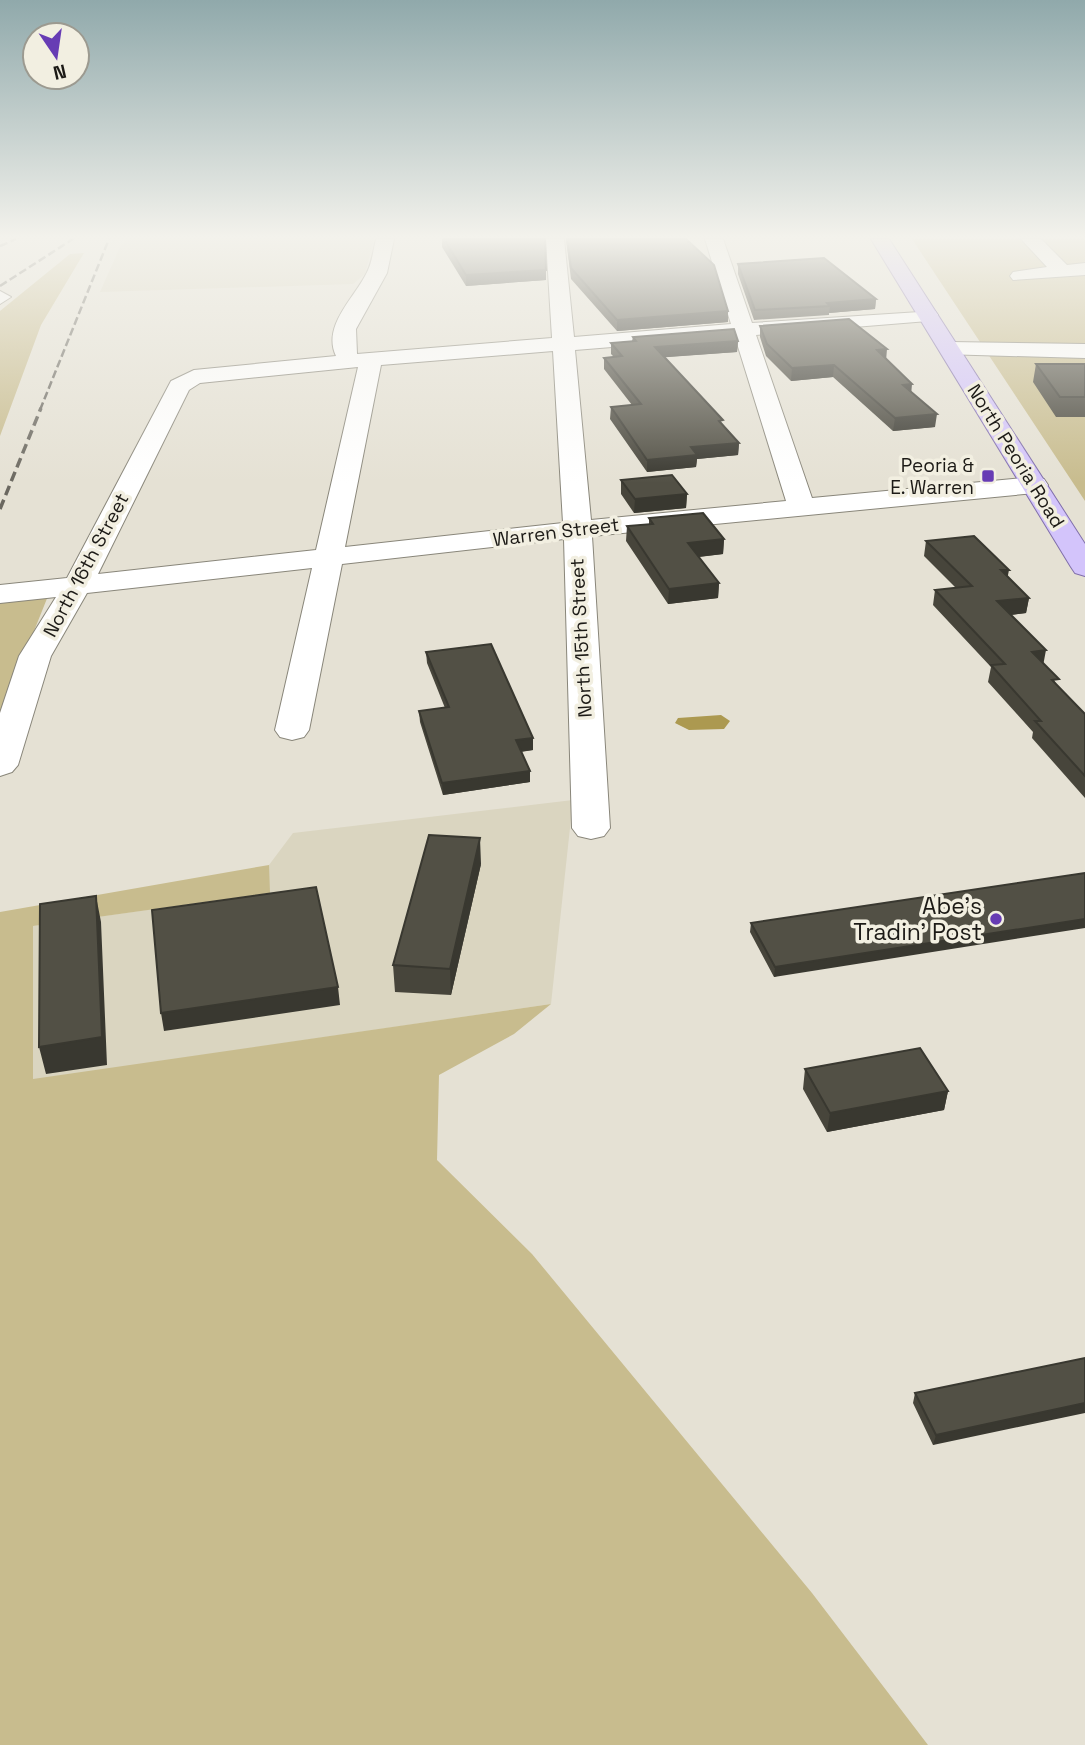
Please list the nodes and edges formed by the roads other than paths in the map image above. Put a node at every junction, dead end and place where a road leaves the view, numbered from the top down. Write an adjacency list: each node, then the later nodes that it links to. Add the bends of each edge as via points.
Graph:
1 (349, 320): 10 (street, via 342,351)
2 (560, 320): 7 (street, North 15th Street)
3 (741, 320): 6 (street)
4 (857, 320): 6 (street)
5 (932, 320): 8 (main road, North Peoria Road)
6 (744, 329): 7 (street); 12 (street)
7 (561, 344): 10 (street); 13 (street, North 15th Street)
8 (950, 349): 9 (street); 11 (main road, North Peoria Road)
9 (1085, 351)
10 (360, 360): 14 (street); 16 (street, North 16th Street, via 194,377 179,386)
11 (1035, 485): 12 (street, Warren Street); 15 (main road, North Peoria Road)
12 (801, 506): 13 (street, Warren Street)
13 (577, 531): 14 (street, Warren Street); 20 (street, North 15th Street)
14 (329, 557): 16 (street, Warren Street); 18 (street)
15 (1085, 567)
16 (78, 584): 17 (street, Warren Street); 19 (street, North 16th Street, via 35,656)
17 (0, 594)
18 (292, 730)
19 (0, 765)
20 (591, 828)

